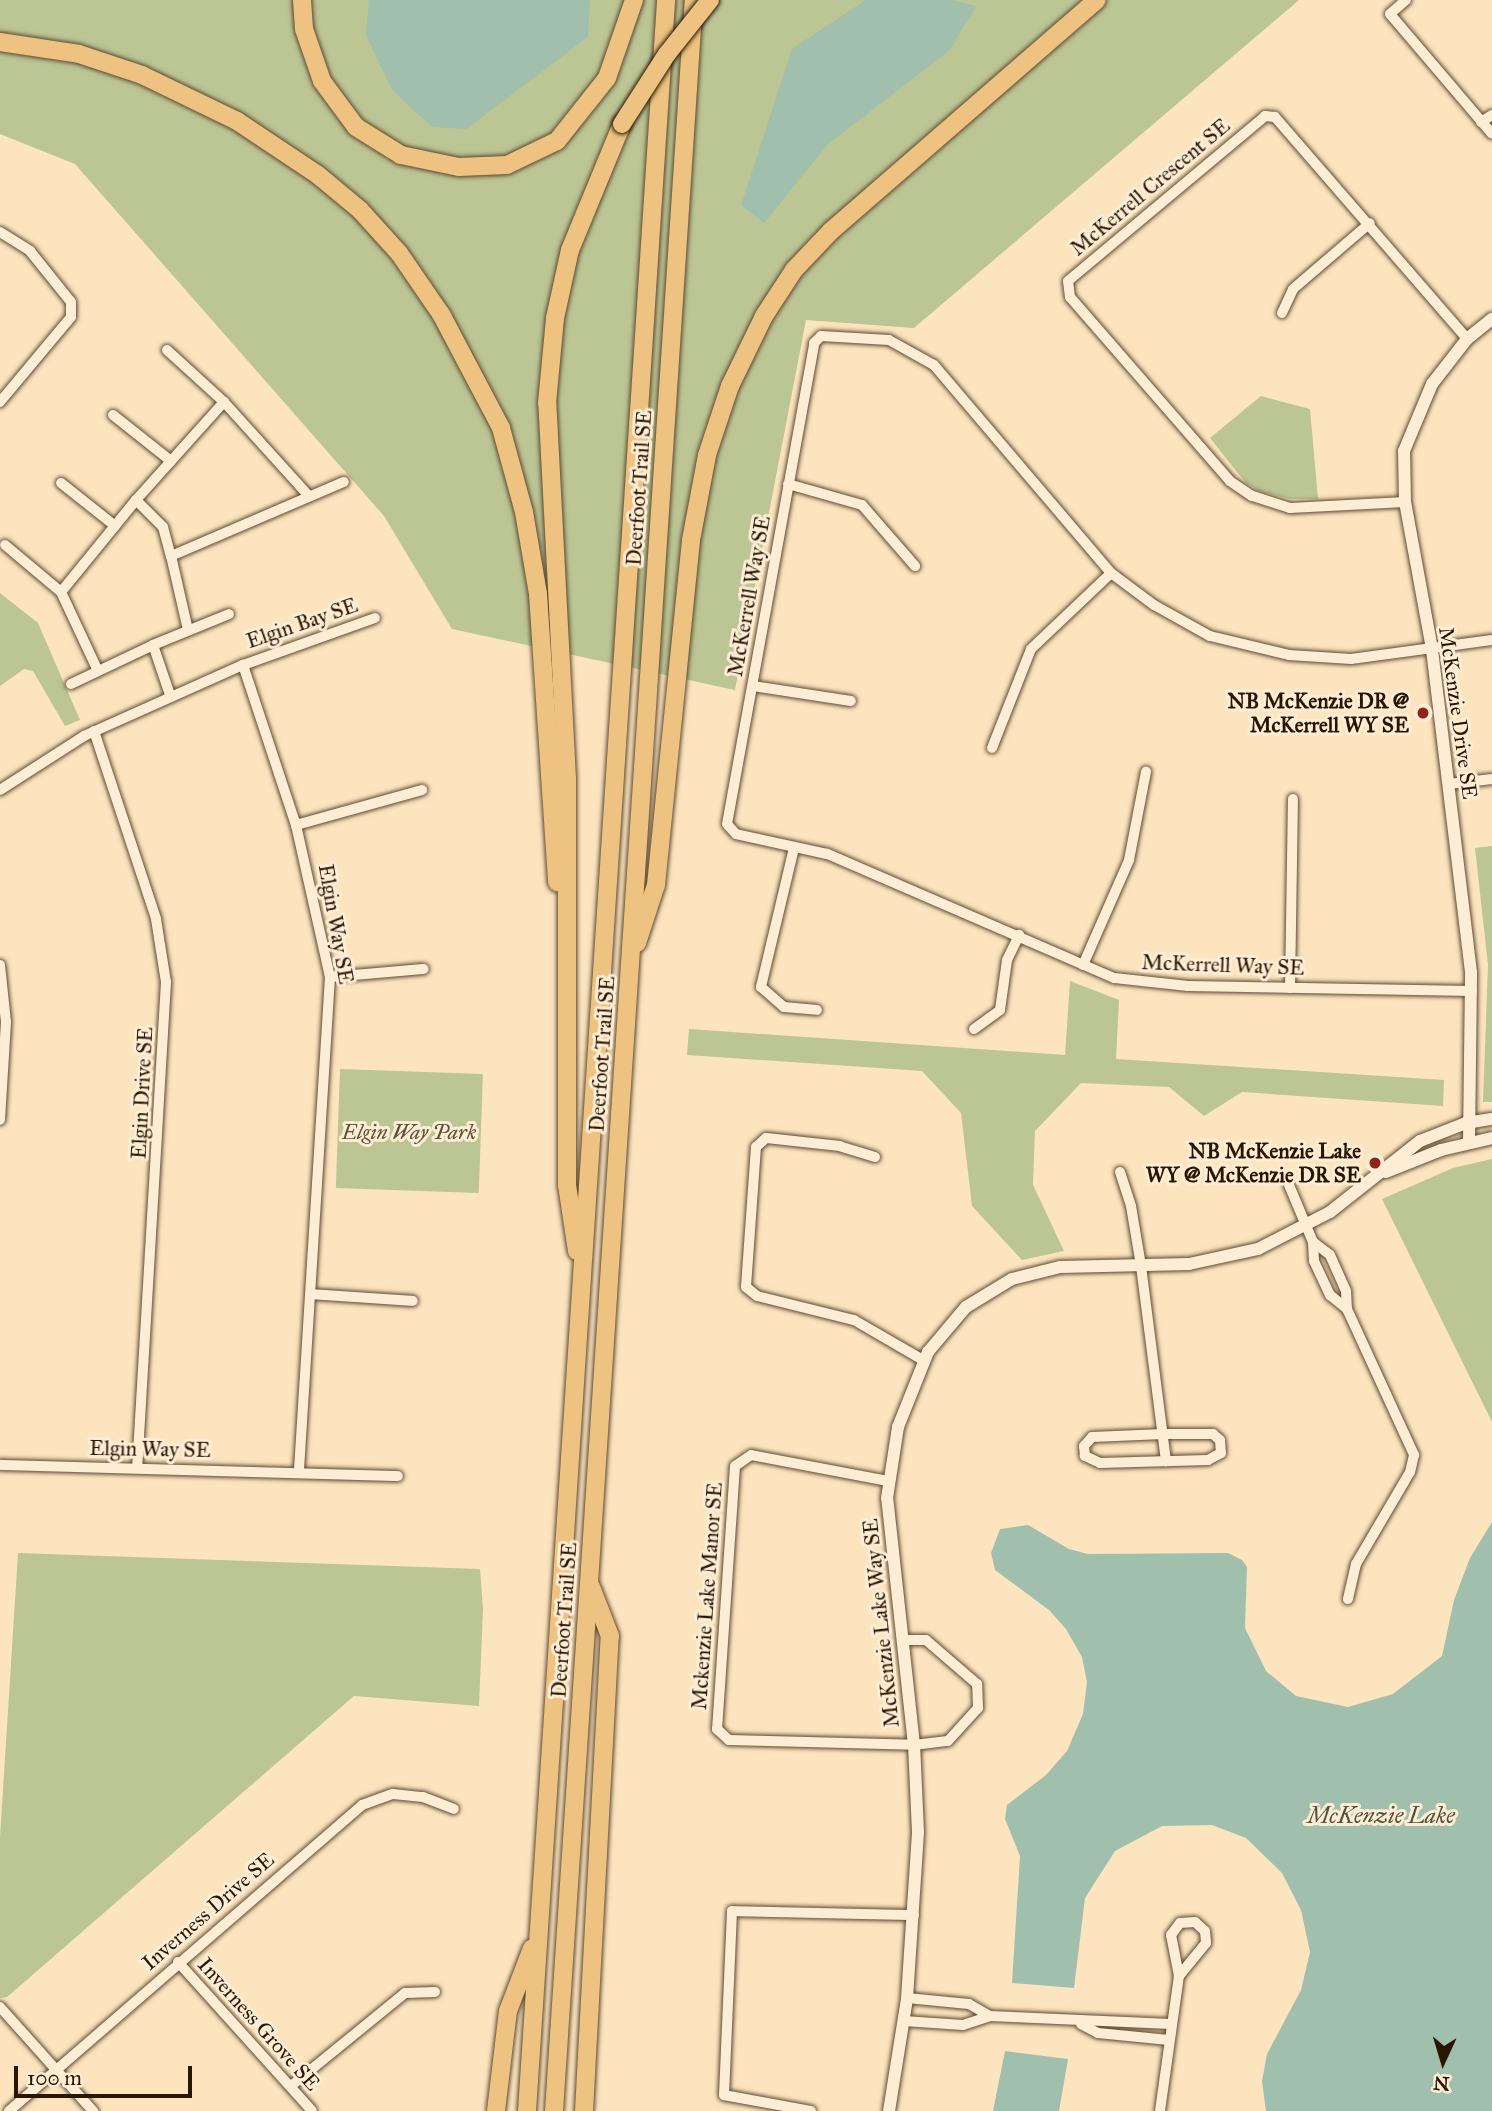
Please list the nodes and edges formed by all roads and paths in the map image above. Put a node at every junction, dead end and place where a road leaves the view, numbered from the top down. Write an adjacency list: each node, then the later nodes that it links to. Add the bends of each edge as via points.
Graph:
1 (302, 0): 2 (highway, via 304,29 322,80 356,127 401,155 429,164 471,167 507,164 557,141 607,78)
2 (634, 0)
3 (667, 0): 79 (highway, Deerfoot Trail SE)
4 (694, 0): 58 (highway, Deerfoot Trail SE)
5 (710, 0): 56 (highway, bridge, via 667,54 622,124 570,250 555,318 548,403 567,779)
6 (1097, 0): 58 (highway, via 831,231 794,270 771,304 736,373 707,455 691,540 656,885)
7 (1406, 0): 10 (street, via 1390,14)
8 (0, 42): 56 (highway, via 79,54 129,71 237,121 318,175 360,210 399,253 441,314 501,428 524,512 538,594 558,894)
9 (1492, 115): 10 (street)
10 (1481, 122): 11 (street)
11 (1492, 134)
12 (1370, 223): 14 (street, via 1293,289); 16 (street, McKerrell Crescent SE); 27 (street, McKerrell Crescent SE, via 1275,117 1265,116 1068,281 1070,297 1230,481 1252,496 1290,508)
13 (0, 232): 18 (street, via 30,251 71,302 71,317)
14 (1282, 313)
15 (1492, 319): 16 (street, McKenzie Drive SE)
16 (1467, 339): 27 (street, McKenzie Drive SE, via 1432,384 1404,451)
17 (167, 350): 19 (street)
18 (0, 402)
19 (224, 402): 21 (street); 25 (street)
20 (113, 415): 21 (street)
21 (171, 461): 26 (street)
22 (344, 482): 25 (street)
23 (61, 483): 28 (street)
24 (788, 484): 31 (street, via 862,505); 32 (street, McKerrell Way SE, via 814,342 821,335 889,341 934,365); 43 (street, McKerrell Way SE)
25 (309, 496): 30 (street)
26 (136, 500): 28 (street); 30 (street, via 163,527)
27 (1405, 502): 39 (street, McKenzie Drive SE)
28 (115, 526): 33 (street)
29 (5, 545): 33 (street)
30 (171, 556): 36 (street)
31 (915, 566)
32 (1111, 573): 39 (street, McKerrell Way SE, via 1154,605 1210,636 1289,655 1350,659); 47 (street, via 1031,649)
33 (61, 592): 41 (street)
34 (229, 614): 36 (street)
35 (375, 618): 40 (street, Elgin Bay SE)
36 (188, 630): 38 (street)
37 (1492, 640): 39 (street, McKerrell Way SE)
38 (153, 645): 41 (street); 44 (street)
39 (1432, 649): 50 (street, McKenzie Drive SE)
40 (243, 665): 44 (street); 54 (street, Elgin Way SE)
41 (98, 671): 42 (street)
42 (71, 684)
43 (753, 686): 45 (street); 55 (street, McKerrell Way SE, via 727,824 736,834)
44 (170, 695): 46 (street)
45 (851, 701)
46 (94, 731): 51 (street); 87 (street, Elgin Drive SE, via 156,919 166,982)
47 (992, 748)
48 (1146, 772): 60 (street, via 1127,865)
49 (1492, 779): 50 (street)
50 (1449, 784): 64 (street, McKenzie Drive SE)
51 (0, 790)
52 (422, 790): 54 (street)
53 (1293, 799): 63 (street)
54 (296, 825): 62 (street, Elgin Way SE)
55 (794, 848): 57 (street, McKerrell Way SE, via 827,854); 65 (street, via 761,987 784,1007)
56 (569, 915): 79 (highway, via 567,1185)
57 (1019, 935): 60 (street, McKerrell Way SE); 66 (street, via 1007,960 1000,1010)
58 (631, 962): 91 (highway, Deerfoot Trail SE)
59 (0, 965): 68 (street, via 6,1022)
60 (1083, 965): 63 (street, McKerrell Way SE, via 1137,982)
61 (424, 969): 62 (street)
62 (330, 977): 80 (street, Elgin Way SE)
63 (1290, 988): 64 (street, McKerrell Way SE)
64 (1472, 991): 69 (street, McKenzie Drive SE)
65 (817, 1010)
66 (974, 1029)
67 (1492, 1119): 69 (street, McKenzie Lake Way SE)
68 (0, 1121)
69 (1466, 1122): 71 (street, McKenzie Drive SE); 74 (street, McKenzie Lake Way SE, via 1420,1142)
70 (1492, 1138): 71 (street, McKenzie Lake Way SE)
71 (1469, 1142): 74 (street, McKenzie Lake Way SE)
72 (875, 1157): 83 (street, via 840,1146 766,1138 756,1147 746,1287 757,1296 854,1320)
73 (1120, 1172): 78 (street)
74 (1383, 1173): 76 (street, McKenzie Lake Way SE)
75 (1289, 1185): 76 (street)
76 (1306, 1226): 77 (street); 78 (street, McKenzie Lake Way SE, via 1237,1256)
77 (1314, 1242): 82 (street, via 1330,1255 1346,1291); 82 (street, via 1313,1258 1327,1290)
78 (1142, 1266): 83 (street, McKenzie Lake Way SE, via 1060,1267 1012,1279 961,1312); 84 (street)
79 (582, 1286): 97 (highway, Deerfoot Trail SE)
80 (311, 1294): 81 (street); 88 (street, Elgin Way SE)
81 (412, 1301)
82 (1347, 1309): 92 (street, via 1409,1439 1414,1460 1360,1556)
83 (923, 1360): 90 (street, McKenzie Lake Way SE, via 903,1408)
84 (1163, 1434): 85 (street); 85 (street, via 1213,1434 1222,1447 1220,1455 1211,1460); 85 (street, via 1095,1436 1087,1440 1084,1449 1096,1462)
85 (1166, 1461)
86 (0, 1465): 87 (street, Elgin Way SE)
87 (137, 1468): 88 (street, Elgin Way SE)
88 (299, 1472): 89 (street, Elgin Way SE)
89 (398, 1476)
90 (888, 1481): 93 (street, McKenzie Lake Way SE, via 888,1535); 94 (street, Mckenzie Lake Manor SE, via 751,1455 735,1466 718,1729 729,1740)
91 (589, 1582): 115 (highway, Deerfoot Trail SE); 116 (highway, via 610,1636)
92 (1348, 1599)
93 (904, 1640): 94 (street, McKenzie Lake Way SE); 94 (street, via 926,1640 977,1684 978,1708 948,1741)
94 (914, 1745): 96 (street, McKenzie Lake Way SE, via 918,1832)
95 (454, 1809): 98 (street, Inverness Drive SE, via 423,1797 393,1794 362,1805)
96 (914, 1915): 101 (street, McKenzie Lake Way SE); 117 (street, via 732,1912 724,2095)
97 (539, 1932): 113 (highway, via 508,2011); 114 (highway, Deerfoot Trail SE)
98 (178, 1962): 108 (street, Inverness Drive SE); 109 (street, Inverness Grove SE)
99 (1179, 1976): 99 (street, via 1206,1943 1203,1928 1195,1922 1180,1923 1171,1932); 106 (street)
100 (435, 1992): 109 (street, via 405,1993)
101 (907, 1998): 103 (street, via 964,2003); 104 (street, McKenzie Lake Way SE)
102 (0, 2007): 108 (street)
103 (990, 2017): 104 (street, via 963,2025); 105 (street)
104 (904, 2021): 118 (street, McKenzie Lake Way SE)
105 (1081, 2024): 106 (street, via 1100,2018); 107 (street, via 1098,2033)
106 (1171, 2024): 107 (street)
107 (1169, 2040): 119 (street)
108 (55, 2070): 110 (street, Inverness Drive SE); 111 (street)
109 (291, 2087): 112 (street, Inverness Grove SE)
110 (9, 2111)
111 (93, 2111)
112 (312, 2111)
113 (496, 2111)
114 (527, 2111)
115 (554, 2111)
116 (584, 2111)
117 (811, 2111)
118 (889, 2111)
119 (1160, 2111)

